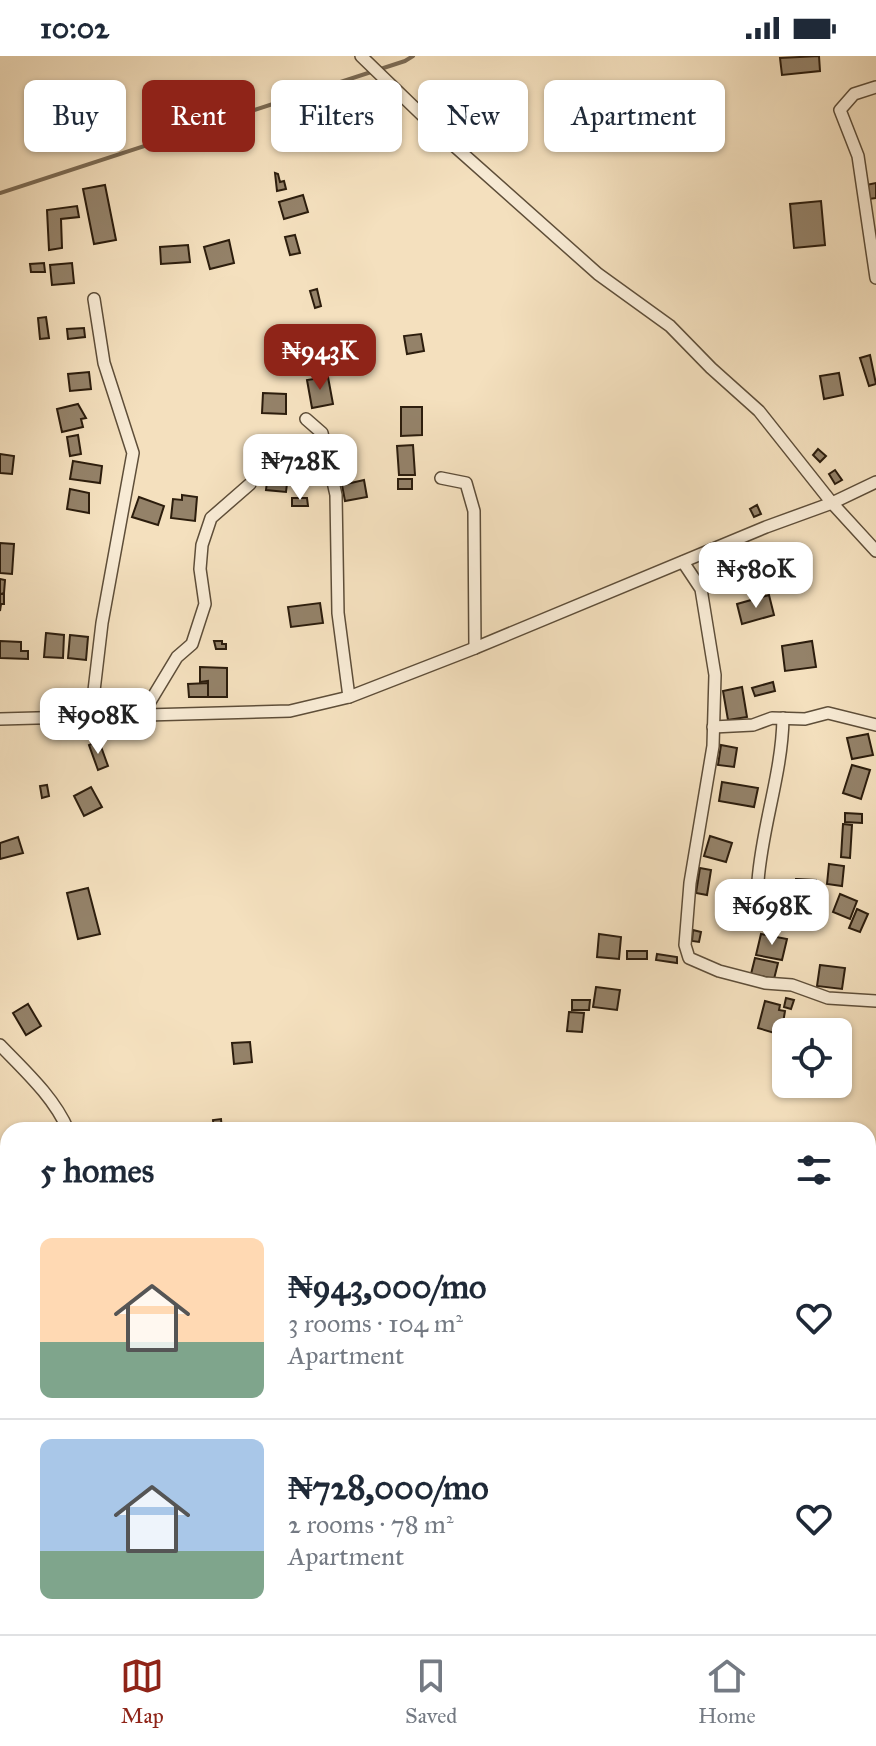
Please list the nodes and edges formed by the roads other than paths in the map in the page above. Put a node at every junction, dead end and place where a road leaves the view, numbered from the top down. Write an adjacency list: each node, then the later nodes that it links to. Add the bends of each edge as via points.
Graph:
1 (361, 56): 10 (street, via 598,274 670,326 759,411)
2 (876, 87): 3 (street, via 854,94 840,110 858,156)
3 (873, 235): 4 (street)
4 (876, 278)
5 (94, 299): 16 (street, via 104,363 133,453)
6 (306, 419): 14 (street, via 322,433 336,495 338,613)
7 (441, 478): 13 (street, via 466,483 474,511)
8 (876, 482): 10 (street)
9 (250, 484): 15 (street, via 211,518 201,557 205,604 192,644 177,657)
10 (832, 503): 11 (street); 12 (street)
11 (876, 551)
12 (683, 562): 13 (street); 20 (street, via 701,589 715,675)
13 (475, 648): 14 (street)
14 (349, 697): 15 (street, via 290,711)
15 (142, 715): 16 (street)
16 (91, 716): 18 (street)
17 (783, 718): 19 (street, via 828,713); 20 (street); 21 (street)
18 (0, 719)
19 (876, 725)
20 (713, 727): 22 (street, via 690,883 685,945 689,958 719,971 828,998)
21 (758, 881)
22 (876, 1001)
23 (0, 1045): 24 (street)
24 (64, 1122)

